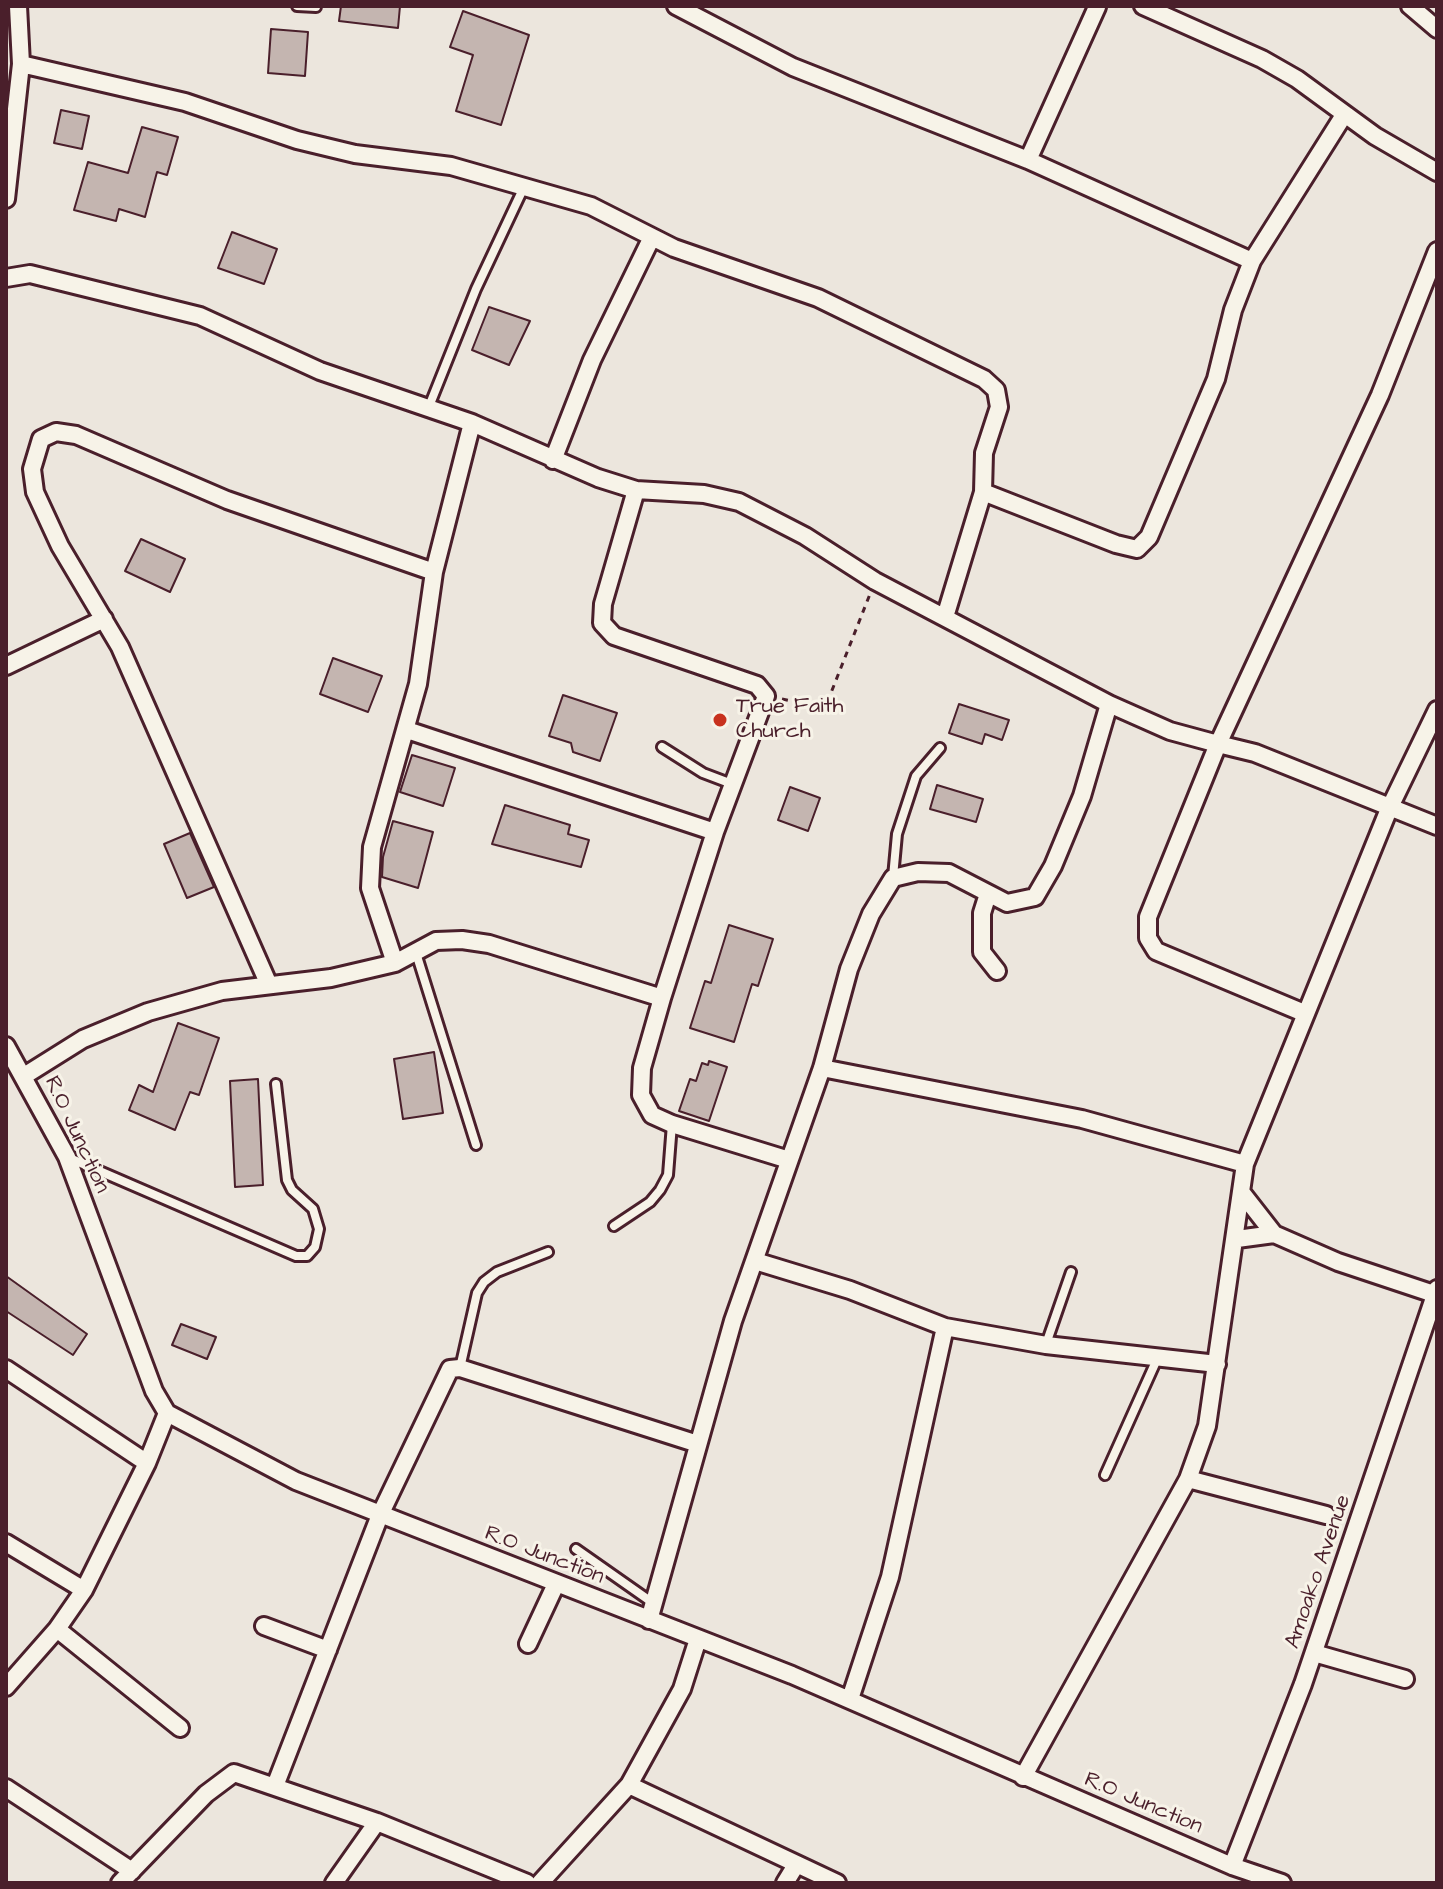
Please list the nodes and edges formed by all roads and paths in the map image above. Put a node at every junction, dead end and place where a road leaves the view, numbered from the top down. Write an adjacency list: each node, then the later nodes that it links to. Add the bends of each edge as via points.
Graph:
1 (18, 6): 10 (street)
2 (297, 6): 7 (lane)
3 (676, 6): 12 (street, via 793,67)
4 (1115, 6): 8 (street)
5 (1143, 6): 11 (street, via 1262,59)
6 (1410, 6): 9 (street)
7 (316, 7)
8 (1095, 7): 12 (street)
9 (1437, 29)
10 (21, 64): 14 (street, via 185,102 297,140 355,154 451,166); 15 (street)
11 (1344, 115): 13 (street); 18 (street)
12 (1028, 160): 18 (street)
13 (1437, 172)
14 (524, 187): 16 (street, via 591,206); 20 (lane)
15 (6, 199)
16 (652, 237): 22 (street, via 592,360); 24 (street, via 818,298 984,379 996,390 999,407 984,453)
17 (1437, 251): 34 (street, via 1380,395)
18 (1252, 261): 24 (street, via 1216,379 1149,537 1137,549)
19 (6, 278): 20 (street, via 30,274 200,316 320,371)
20 (428, 410): 21 (street)
21 (472, 423): 22 (street); 25 (street)
22 (553, 460): 23 (street)
23 (636, 490): 26 (street, via 739,502); 30 (street, via 602,623 614,636 757,685)
24 (983, 492): 27 (street)
25 (434, 572): 28 (street, via 331,539 76,435 56,432 41,439 32,469 35,492); 33 (street)
26 (875, 581): 27 (street); 30 (path, via 827,703 820,707)
27 (945, 617): 31 (street)
28 (104, 619): 29 (street); 46 (street)
29 (6, 666)
30 (766, 696): 37 (street)
31 (1109, 704): 34 (street, via 1170,731); 42 (street, via 1082,796 1035,897 1007,903)
32 (1437, 710): 38 (street)
33 (407, 730): 40 (street); 44 (street, via 372,847 370,888)
34 (1218, 744): 38 (street, via 1255,753); 48 (street, via 1148,917 1148,938 1156,951)
35 (662, 747): 37 (lane, via 703,773)
36 (940, 748): 41 (lane, via 916,776 897,834)
37 (733, 784): 40 (street)
38 (1389, 809): 39 (street); 48 (street)
39 (1437, 826)
40 (715, 832): 47 (street)
41 (893, 878): 42 (street, via 949,873); 50 (street, via 871,914 849,969)
42 (988, 894): 45 (street, via 982,913 982,952)
43 (416, 953): 44 (street); 47 (street, via 436,941 489,944); 54 (lane)
44 (395, 963): 46 (street)
45 (997, 971)
46 (269, 985): 51 (street, via 222,991 148,1012 83,1039)
47 (662, 998): 53 (street, via 642,1068 641,1095 652,1115)
48 (1304, 1013): 57 (street)
49 (6, 1046): 51 (street, R.O Junction)
50 (822, 1068): 56 (street); 57 (street, via 1082,1119)
51 (24, 1076): 55 (street, R.O Junction)
52 (276, 1084): 55 (lane, via 287,1180 313,1209 319,1229 307,1256 296,1256)
53 (672, 1124): 56 (street); 59 (lane, via 668,1175 660,1190)
54 (476, 1145)
55 (67, 1157): 72 (street, R.O Junction, via 154,1391)
56 (789, 1160): 63 (street)
57 (1245, 1164): 58 (street)
58 (1242, 1193): 60 (street); 61 (street)
59 (614, 1226)
60 (1274, 1234): 61 (street); 65 (street, via 1338,1262)
61 (1237, 1239): 69 (street)
62 (548, 1252): 70 (lane, via 484,1282)
63 (755, 1261): 66 (street); 73 (street)
64 (1071, 1272): 67 (lane)
65 (1437, 1293): 90 (street, Amoako Avenue)
66 (945, 1327): 67 (street); 93 (street, via 890,1577)
67 (1046, 1345): 68 (street)
68 (1158, 1357): 69 (street); 75 (lane)
69 (1217, 1364): 76 (street, via 1207,1426)
70 (460, 1368): 73 (street); 77 (street, via 450,1369 444,1378)
71 (6, 1369): 74 (street)
72 (167, 1413): 74 (street); 77 (street, R.O Junction, via 296,1481)
73 (698, 1444): 83 (street)
74 (147, 1463): 82 (street)
75 (1105, 1475)
76 (1188, 1479): 78 (street); 95 (street)
77 (380, 1515): 81 (street, R.O Junction); 89 (street)
78 (1326, 1515)
79 (6, 1543): 82 (street)
80 (576, 1549): 83 (lane)
81 (556, 1584): 84 (street, R.O Junction); 88 (street)
82 (84, 1590): 86 (street)
83 (654, 1603): 84 (street)
84 (649, 1620): 87 (street, R.O Junction)
85 (264, 1626): 89 (street)
86 (57, 1629): 92 (street); 94 (street)
87 (698, 1639): 93 (street, R.O Junction); 96 (street, via 682,1689)
88 (528, 1644)
89 (328, 1650): 97 (street)
90 (1314, 1653): 91 (street); 101 (street, Amoako Avenue)
91 (1405, 1679)
92 (6, 1687)
93 (850, 1699): 95 (street, R.O Junction)
94 (180, 1728)
95 (1023, 1777): 101 (street, R.O Junction)
96 (629, 1785): 100 (street); 105 (street)
97 (275, 1786): 99 (street); 102 (street, via 234,1773 222,1780)
98 (6, 1788): 102 (street)
99 (377, 1822): 103 (street); 104 (street)
100 (796, 1865): 106 (street); 107 (street)
101 (1232, 1866): 108 (street, R.O Junction)
102 (126, 1877)
103 (334, 1883)
104 (527, 1883)
105 (540, 1883)
106 (785, 1883)
107 (837, 1883)
108 (1282, 1883)

